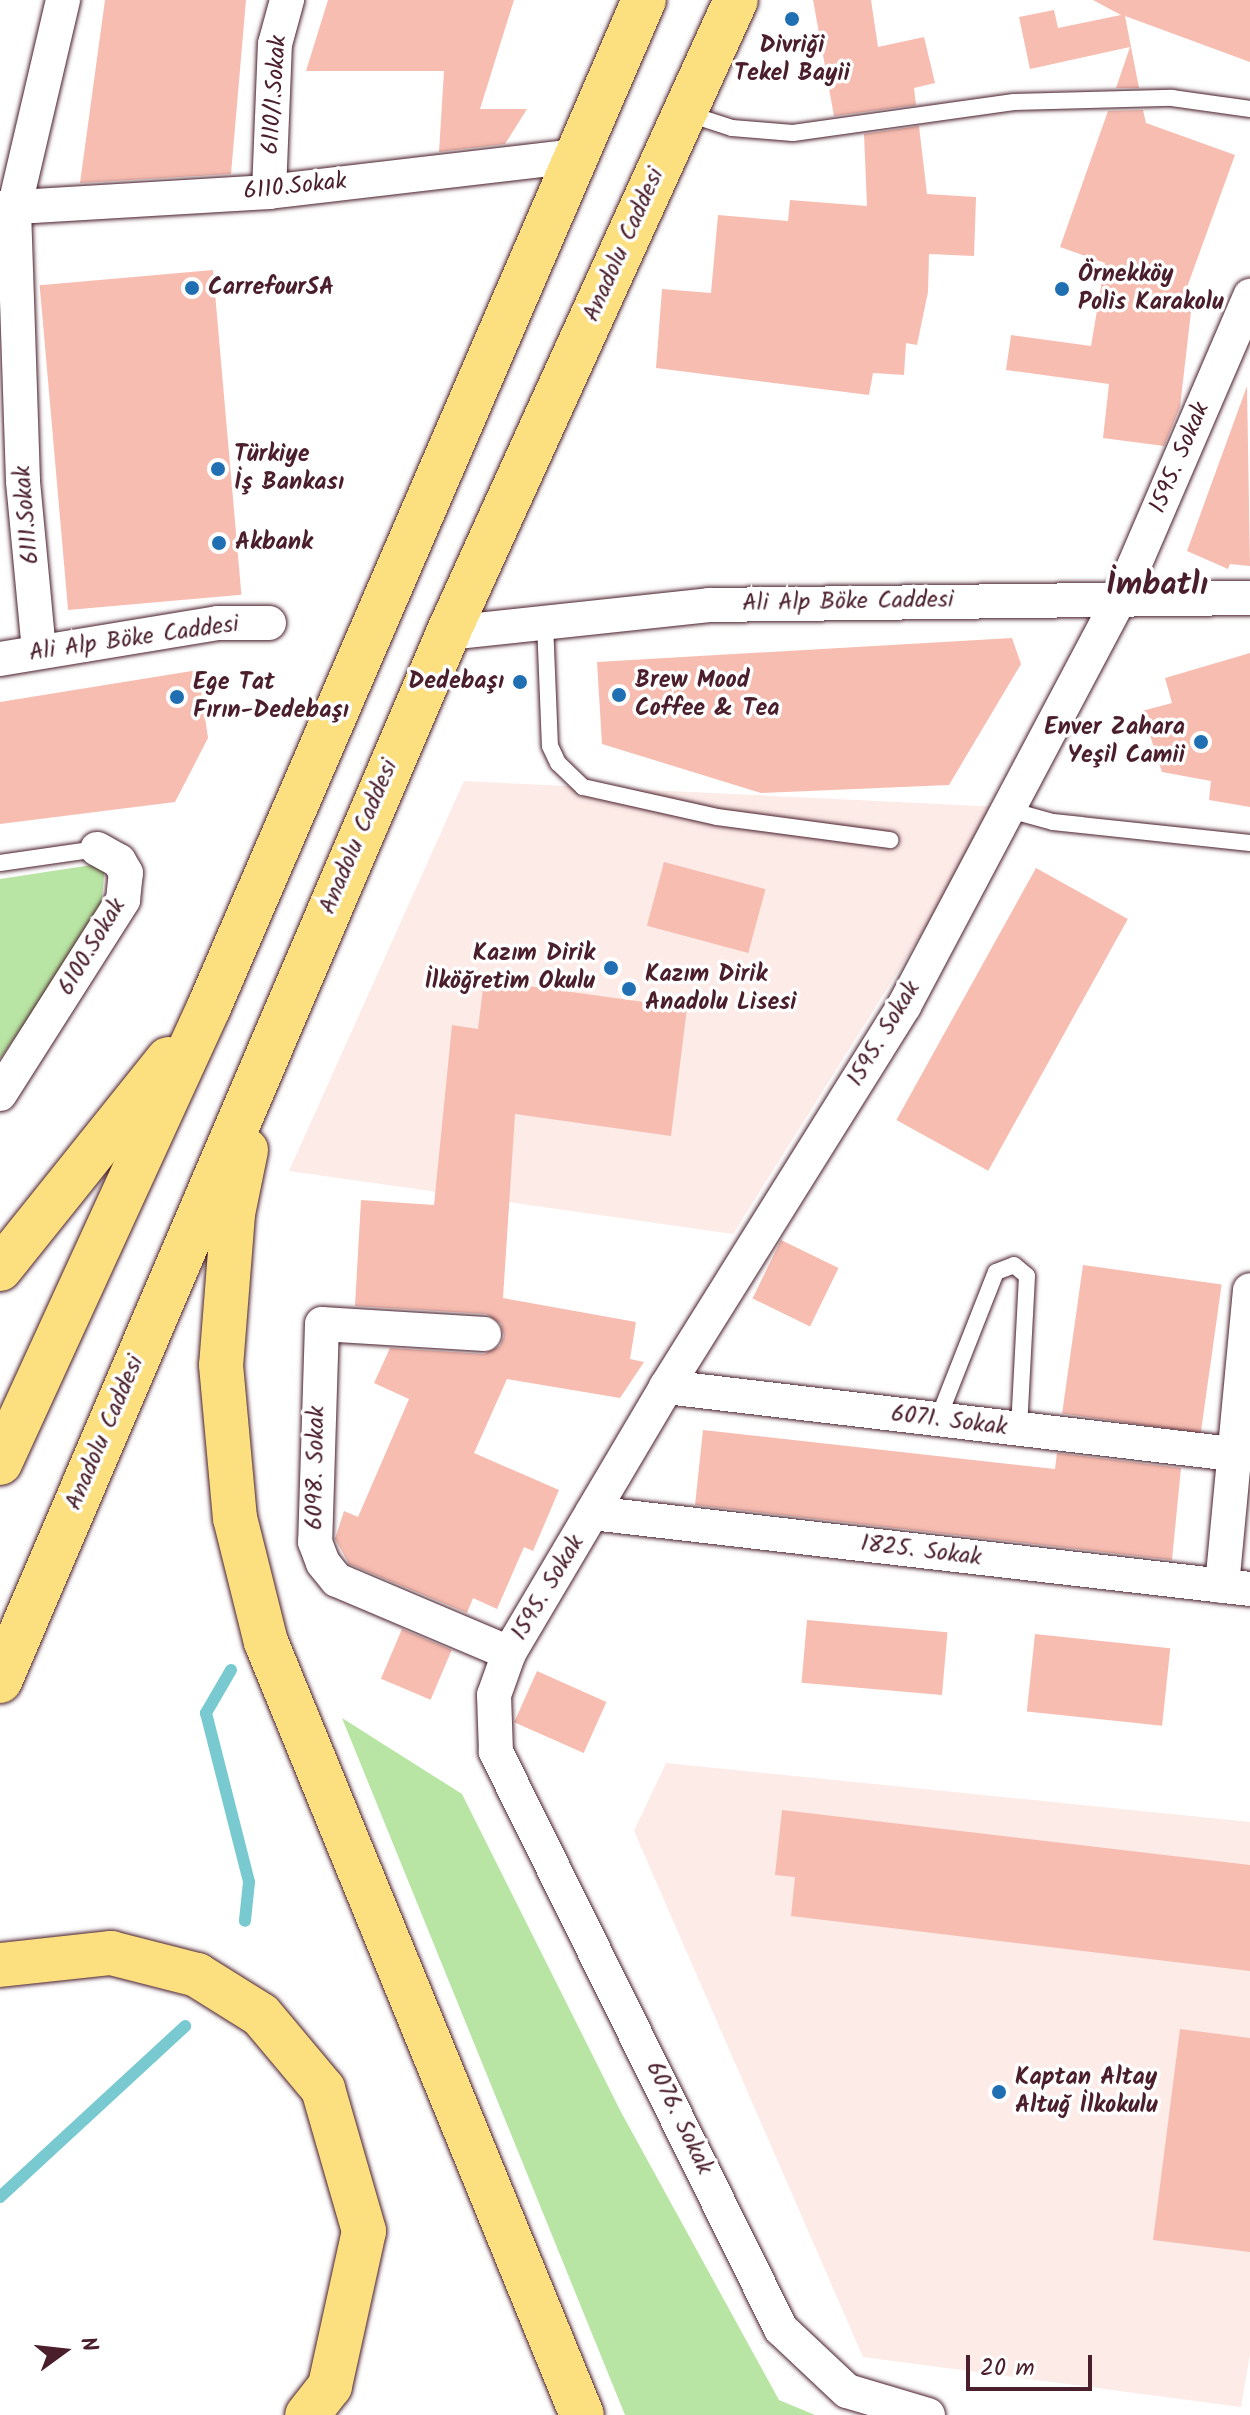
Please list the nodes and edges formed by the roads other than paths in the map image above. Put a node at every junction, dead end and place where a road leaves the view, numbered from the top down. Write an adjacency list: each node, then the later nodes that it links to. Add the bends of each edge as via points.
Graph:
1 (63, 0): 9 (street, 6111.Sokak)
2 (287, 0): 8 (street, 6110/1.Sokak, via 275,44)
3 (644, 0): 7 (highway)
4 (736, 0): 6 (highway, Anadolu Caddesi)
5 (1250, 109): 6 (lane, via 1172,98 1014,102 793,133 732,128)
6 (684, 112): 16 (highway, Anadolu Caddesi)
7 (575, 156): 8 (street, 6110.Sokak); 24 (highway)
8 (269, 192): 9 (street, 6110.Sokak)
9 (7, 209): 11 (street, 6111.Sokak)
10 (1250, 296): 12 (street, 1595. Sokak)
11 (11, 482): 17 (street, 6111.Sokak)
12 (1121, 596): 13 (street, Ali Alp Böke Caddesi); 15 (street, Ali Alp Böke Caddesi, via 709,605); 19 (street, 1595. Sokak)
13 (1250, 598)
14 (269, 623): 17 (street, Ali Alp Böke Caddesi, via 218,623)
15 (545, 623): 16 (street, Ali Alp Böke Caddesi); 20 (lane, via 550,746 558,763 583,787 717,817)
16 (448, 633): 25 (highway, Anadolu Caddesi)
17 (39, 651): 18 (street, Ali Alp Böke Caddesi)
18 (0, 659)
19 (1005, 809): 21 (lane, via 1053,822); 30 (street, 1595. Sokak, via 904,1006)
20 (890, 840)
21 (1250, 843)
22 (97, 849): 23 (lane, 6100.Sokak); 26 (street, 6100.Sokak, via 109,852 126,873 123,900)
23 (0, 863)
24 (209, 1007): 27 (highway); 34 (highway)
25 (266, 1052): 38 (highway, Anadolu Caddesi); 42 (highway, via 233,1214 221,1365 235,1518 266,1642)
26 (0, 1094)
27 (0, 1269)
28 (1250, 1290): 33 (street)
29 (484, 1334): 37 (street, 6098. Sokak, via 322,1324 315,1542 337,1580)
30 (666, 1387): 31 (street, 6071. Sokak); 35 (street, 1595. Sokak)
31 (938, 1419): 32 (street, 6071. Sokak); 32 (lane, via 996,1272 1014,1265 1022,1269 1028,1285)
32 (1019, 1429): 33 (street, 6071. Sokak)
33 (1232, 1454): 36 (street)
34 (0, 1463)
35 (592, 1513): 36 (street, 1825. Sokak); 37 (street, 1595. Sokak)
36 (1236, 1588)
37 (509, 1653): 39 (street, 1595. Sokak, via 494,1695)
38 (0, 1681)
39 (496, 1752): 43 (street, 6076. Sokak, via 781,2329 847,2391)
40 (0, 1965): 41 (highway, via 111,1953 197,1975 261,2015 323,2089 364,2231 330,2386)
41 (307, 2415)
42 (582, 2415)
43 (928, 2415)

